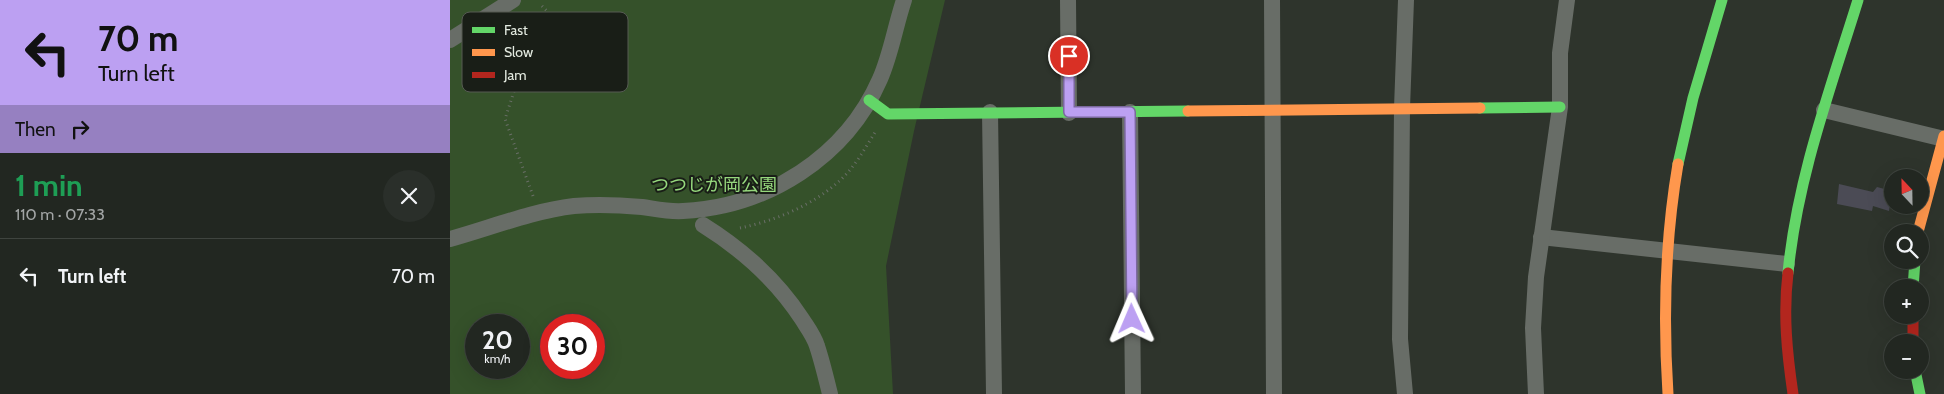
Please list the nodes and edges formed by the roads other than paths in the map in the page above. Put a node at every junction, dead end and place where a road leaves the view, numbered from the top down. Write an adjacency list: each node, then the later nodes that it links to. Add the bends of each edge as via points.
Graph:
1 (513, 0): 9 (street)
2 (904, 0): 12 (street, via 887,61)
3 (1068, 0): 18 (street)
4 (1272, 0): 15 (street)
5 (1406, 0): 14 (street)
6 (1567, 0): 13 (street, via 1560,53)
7 (1722, 0): 25 (street, via 1679,159)
8 (1858, 0): 16 (street)
9 (494, 12)
10 (462, 32): 11 (street)
11 (450, 40)
12 (869, 100): 17 (street, via 888,114); 24 (street, via 853,124 824,155 789,180 751,198 696,210 667,211 624,205 575,206 539,213)
13 (1560, 107): 14 (street); 23 (street)
14 (1402, 108): 15 (street); 32 (street, via 1400,339)
15 (1274, 109): 19 (street); 31 (street)
16 (1824, 110): 20 (street); 26 (street, via 1798,194)
17 (990, 112): 18 (street); 29 (street)
18 (1069, 112): 19 (street)
19 (1130, 112): 30 (street)
20 (1944, 138): 21 (street)
21 (1920, 224)
22 (703, 225): 28 (street, via 733,244 768,276 792,304 816,344)
23 (1541, 237): 25 (street); 33 (street, via 1533,328)
24 (450, 240)
25 (1667, 250): 26 (street); 34 (street, via 1664,348)
26 (1787, 264): 35 (street, via 1785,330)
27 (1917, 379): 36 (street)
28 (830, 394)
29 (994, 394)
30 (1133, 394)
31 (1274, 394)
32 (1405, 394)
33 (1536, 394)
34 (1668, 394)
35 (1793, 394)
36 (1920, 394)

